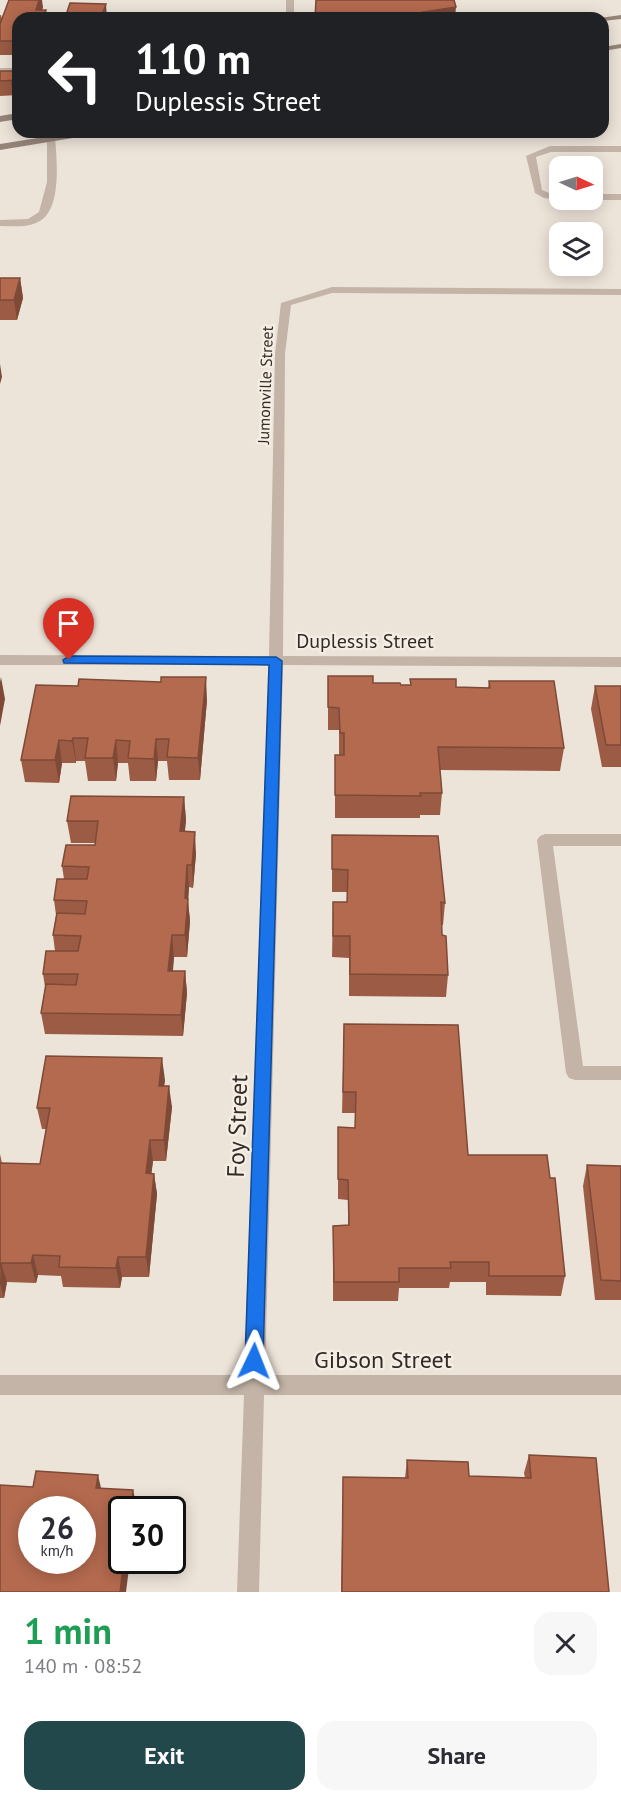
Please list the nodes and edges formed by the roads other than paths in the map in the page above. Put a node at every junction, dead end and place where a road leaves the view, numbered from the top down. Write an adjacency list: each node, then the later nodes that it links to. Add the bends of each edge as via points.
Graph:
1 (51, 138): 2 (main road); 7 (street, via 52,176 47,208 38,219 21,224)
2 (0, 147)
3 (621, 149): 4 (street, via 550,149 531,156 538,191)
4 (549, 196)
5 (603, 197): 6 (street)
6 (621, 197)
7 (0, 223)
8 (621, 292): 10 (street, Jumonville Street, via 332,290 286,303 280,354)
9 (0, 660): 10 (street, Duplessis Street)
10 (276, 661): 11 (street, Duplessis Street); 14 (street, Foy Street)
11 (621, 662)
12 (621, 840): 13 (street, via 544,840 575,1073)
13 (621, 1073)
14 (253, 1384): 15 (street, Gibson Street); 16 (street, Gibson Street); 17 (street, Foy Street)
15 (0, 1385)
16 (621, 1385)
17 (248, 1592)

